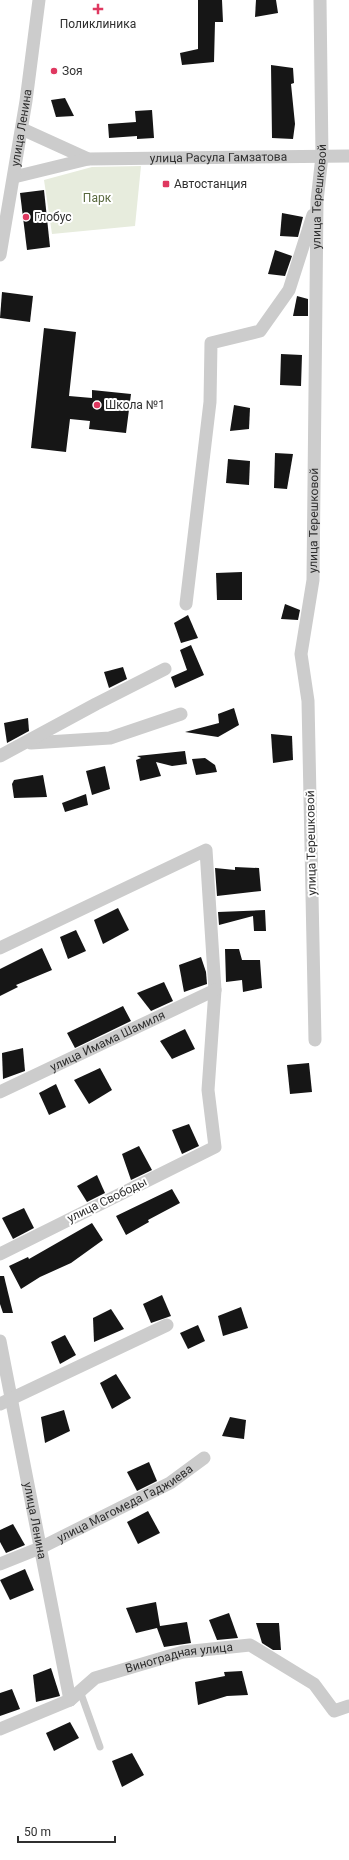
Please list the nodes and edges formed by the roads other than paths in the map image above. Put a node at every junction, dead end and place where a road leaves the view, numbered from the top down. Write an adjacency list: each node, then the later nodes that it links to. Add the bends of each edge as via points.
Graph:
1 (39, 0): 3 (street, улица Ленина)
2 (320, 0): 4 (street, улица Терешковой)
3 (22, 128): 6 (street, улица Расула Гамзатова); 7 (street, улица Ленина)
4 (322, 156): 5 (street, улица Расула Гамзатова); 6 (street, улица Расула Гамзатова); 8 (street, улица Терешковой)
5 (349, 156)
6 (88, 159): 7 (street, улица Расула Гамзатова)
7 (14, 177): 9 (street, улица Ленина)
8 (317, 201): 11 (street, via 289,290 260,331 212,344 210,402); 18 (street, улица Терешковой, via 313,580 301,654 308,701)
9 (2, 236): 10 (street, улица Ленина)
10 (0, 255)
11 (186, 604)
12 (165, 669): 14 (street)
13 (181, 714): 14 (street, via 110,738)
14 (28, 743): 15 (street)
15 (0, 756)
16 (0, 948): 17 (street, via 206,850)
17 (215, 990): 19 (street, улица Имама Шамиля); 20 (street, улица Свободы, via 208,1090 215,1147)
18 (315, 1040)
19 (0, 1092)
20 (0, 1254)
21 (167, 1325): 23 (street)
22 (0, 1341): 23 (street, улица Ленина)
23 (6, 1401): 25 (street, улица Ленина)
24 (204, 1458): 25 (street, улица Магомеда Гаджиева, via 170,1483)
25 (40, 1548): 26 (street, улица Магомеда Гаджиева); 28 (street, улица Ленина)
26 (0, 1564)
27 (80, 1691): 28 (street, Виноградная улица); 29 (street, Виноградная улица, via 95,1678 183,1652 250,1645 314,1684 334,1711); 31 (lane)
28 (70, 1700): 30 (street, Виноградная улица)
29 (349, 1706)
30 (0, 1729)
31 (100, 1747)

